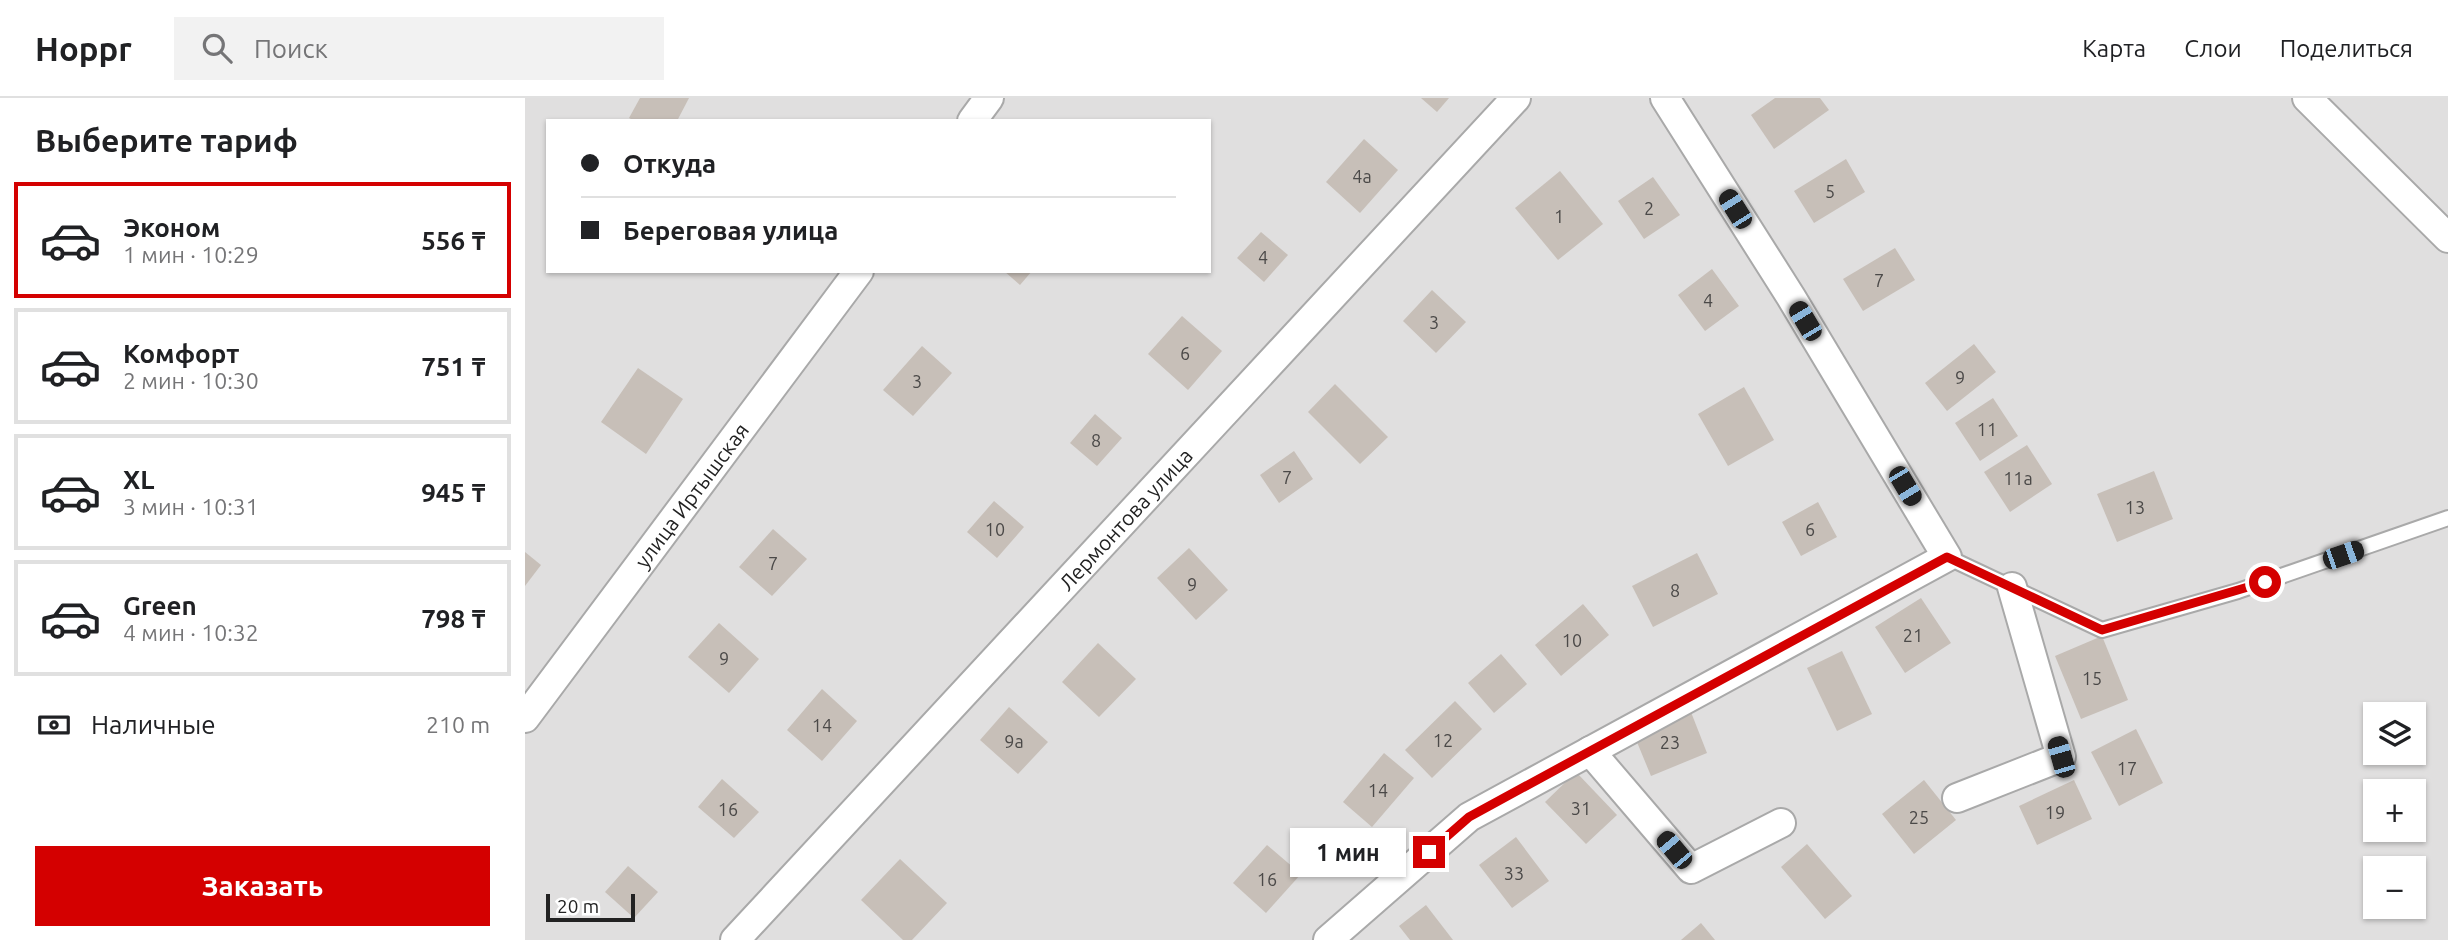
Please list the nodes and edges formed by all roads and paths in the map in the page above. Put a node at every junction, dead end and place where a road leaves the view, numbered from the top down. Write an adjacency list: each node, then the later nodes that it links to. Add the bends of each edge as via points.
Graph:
1 (989, 98): 5 (street)
2 (1516, 98): 15 (street, Лермонтова улица)
3 (1665, 98): 9 (street)
4 (2307, 98): 6 (street)
5 (973, 119)
6 (2448, 237)
7 (858, 273): 11 (street, улица Иртышская)
8 (2448, 518): 10 (lane, via 2238,592 2102,630)
9 (1947, 557): 10 (lane); 12 (street)
10 (2012, 587): 13 (street, via 2061,757)
11 (525, 718)
12 (1590, 751): 14 (street, via 1691,869); 16 (street, via 1469,817)
13 (1957, 798)
14 (1781, 823)
15 (736, 940)
16 (1328, 940)

